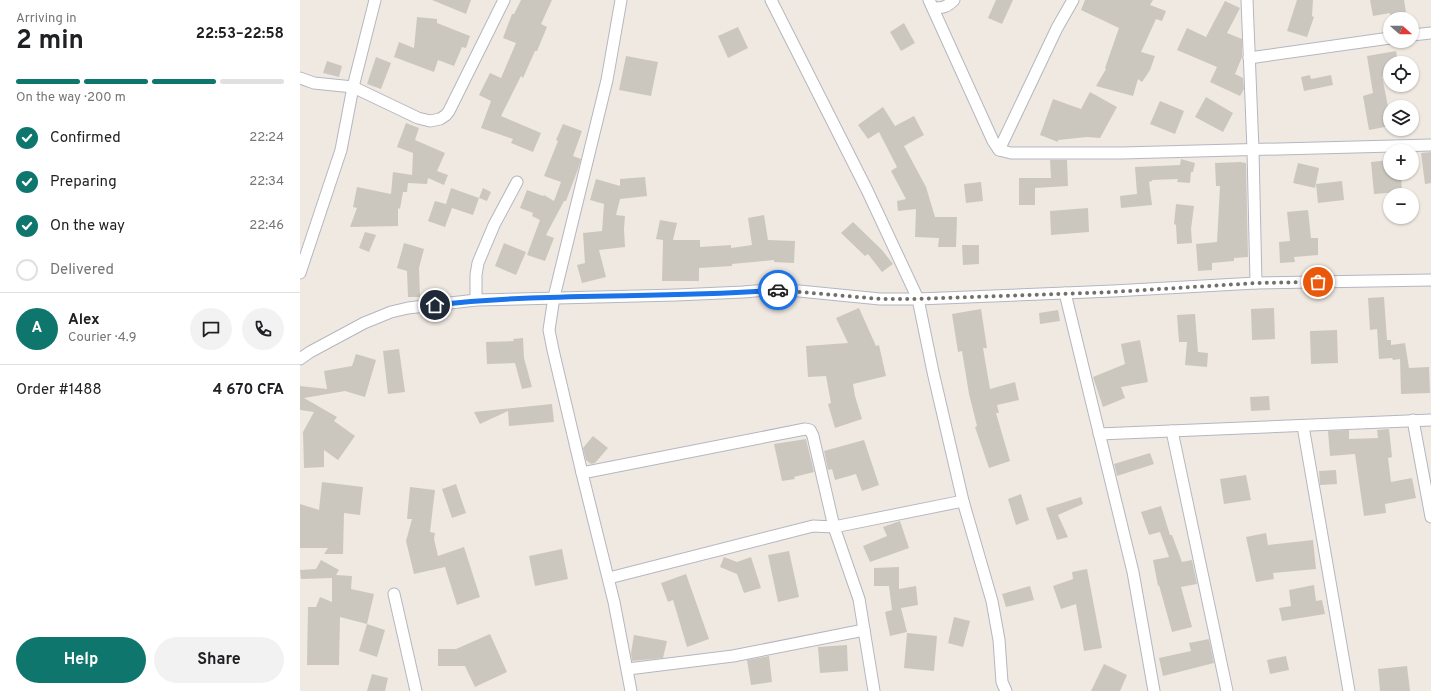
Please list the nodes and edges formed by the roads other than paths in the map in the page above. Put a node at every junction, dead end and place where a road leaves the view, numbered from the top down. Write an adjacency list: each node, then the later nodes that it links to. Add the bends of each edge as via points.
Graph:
1 (375, 0): 14 (street)
2 (504, 0): 14 (street, via 449,111 440,119 430,121 418,118)
3 (621, 0): 23 (street, via 606,80)
4 (771, 0): 24 (street, via 867,190)
5 (954, 0): 8 (street, via 943,8)
6 (1073, 0): 16 (street)
7 (1247, 0): 12 (street)
8 (931, 4): 16 (street)
9 (1431, 33): 10 (street)
10 (1419, 34)
11 (1383, 39): 12 (street)
12 (1249, 58): 17 (street)
13 (300, 78): 14 (street, via 314,83)
14 (353, 87): 19 (street, via 341,150)
15 (1431, 145): 17 (street)
16 (999, 150): 17 (street, via 1011,153 1122,153)
17 (1253, 150): 21 (street)
18 (517, 182): 25 (street, via 494,225 478,263)
19 (300, 273)
20 (1431, 280): 21 (street)
21 (1256, 283): 22 (street)
22 (1065, 293): 24 (street); 31 (street)
23 (554, 297): 24 (street, via 684,295 779,290 880,299); 25 (street); 32 (street, via 549,330)
24 (918, 299): 33 (street)
25 (476, 300): 26 (street, via 391,312 364,323)
26 (300, 359)
27 (1413, 420): 28 (street); 29 (street); 34 (street)
28 (1431, 420)
29 (1302, 426): 30 (street); 46 (street)
30 (1172, 431): 31 (street); 45 (street)
31 (1100, 434): 44 (street, via 1133,572)
32 (582, 473): 35 (street, via 808,429 813,436); 36 (street)
33 (963, 501): 35 (street); 43 (street, via 992,601 1002,682)
34 (1431, 517)
35 (834, 527): 36 (street, via 813,526); 38 (street, via 858,599)
36 (609, 578): 39 (street)
37 (394, 594): 40 (street)
38 (864, 630): 39 (street, via 733,656); 42 (street)
39 (628, 670): 41 (street)
40 (416, 691)
41 (631, 691)
42 (874, 691)
43 (1006, 691)
44 (1154, 691)
45 (1227, 691)
46 (1348, 691)

